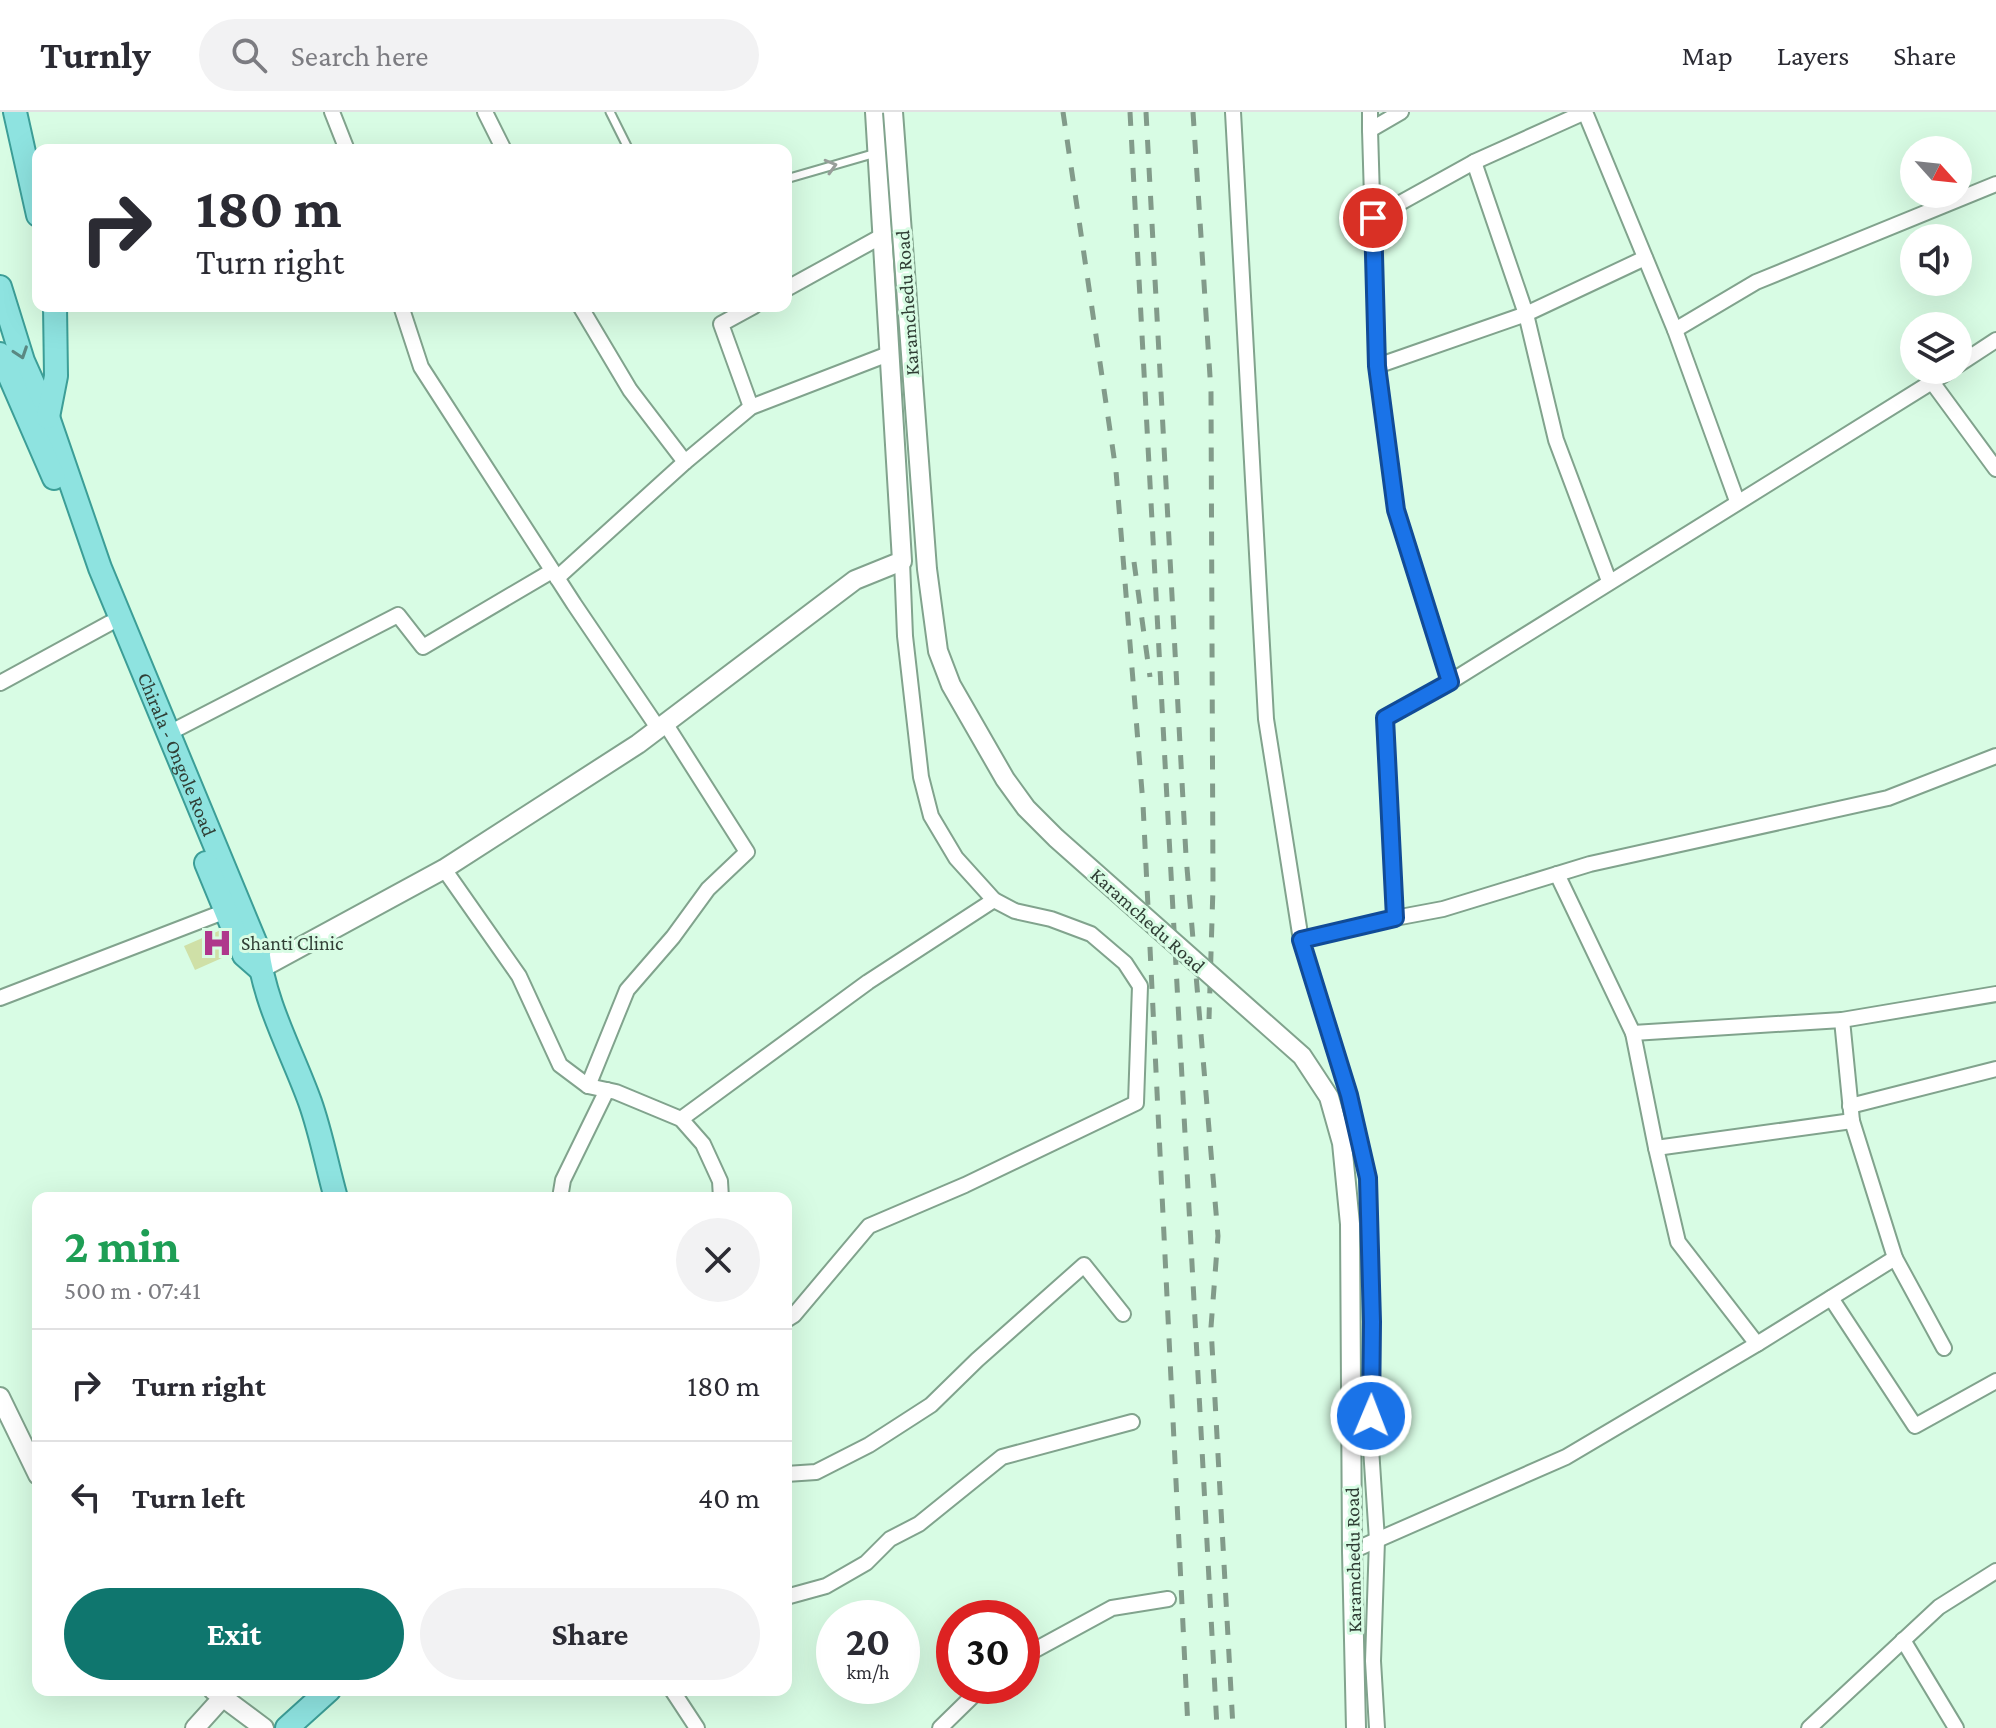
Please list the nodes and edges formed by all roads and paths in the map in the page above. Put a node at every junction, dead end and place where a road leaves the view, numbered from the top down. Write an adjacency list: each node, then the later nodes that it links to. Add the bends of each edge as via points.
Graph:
1 (15, 112): 19 (main road)
2 (332, 112): 12 (street)
3 (485, 112): 13 (street)
4 (610, 112): 14 (lane)
5 (875, 112): 15 (street)
6 (893, 112): 84 (street, Karamchedu Road, bridge, via 927,569 938,651 972,726 1026,808 1302,1056 1329,1097 1342,1143 1350,1224)
7 (1233, 112): 57 (street, via 1266,719)
8 (1370, 112): 11 (street)
9 (1401, 112): 11 (street)
10 (1585, 112): 16 (street); 22 (street)
11 (1370, 130): 20 (street)
12 (345, 144)
13 (501, 144)
14 (626, 144)
15 (876, 152): 17 (lane, one-way to 15); 21 (street)
16 (1474, 162): 20 (street); 29 (street)
17 (792, 177)
18 (1996, 184): 30 (street, via 1756,282)
19 (32, 188)
20 (1373, 218): 35 (street)
21 (882, 236): 23 (street); 32 (street)
22 (1645, 258): 29 (street); 30 (street)
23 (792, 286)
24 (0, 287): 39 (main road, Chirala - Ongole Road, one-way to 39, via 23,361)
25 (55, 312): 39 (main road, via 56,376)
26 (403, 312): 44 (street, via 421,367)
27 (584, 312): 40 (street, via 630,390)
28 (743, 312): 38 (street, via 721,324)
29 (1526, 314): 35 (street); 45 (street, via 1556,440)
30 (1675, 330): 42 (street)
31 (1996, 340): 34 (street)
32 (891, 353): 38 (street); 43 (street)
33 (0, 354): 46 (main road)
34 (1972, 356)
35 (1377, 366): 47 (street, via 1396,510)
36 (1929, 384): 42 (street)
37 (1933, 384): 41 (street)
38 (751, 407): 40 (street)
39 (48, 417): 50 (main road, Chirala - Ongole Road, via 100,568)
40 (685, 462): 44 (street)
41 (1996, 469)
42 (1737, 501): 45 (street)
43 (902, 561): 49 (street, via 855,580); 54 (street, via 921,777 931,816 956,858)
44 (554, 574): 49 (street); 50 (street, via 423,647 398,615)
45 (1609, 581): 47 (street)
46 (110, 623): 48 (street); 55 (main road)
47 (1450, 682): 56 (street, via 1385,718)
48 (0, 683)
49 (662, 725): 52 (street); 64 (street, via 747,852 708,889 627,990)
50 (169, 733): 58 (main road, Chirala - Ongole Road, via 258,949)
51 (1996, 756): 53 (street, via 1888,798)
52 (444, 869): 58 (street); 64 (street, via 519,976 560,1065)
53 (1557, 874): 56 (street); 62 (street)
54 (994, 900): 67 (street, via 868,982); 75 (street, via 1091,934 1125,963 1140,986 1136,1103 869,1226)
55 (226, 911): 58 (main road, via 244,955); 60 (street)
56 (1395, 918): 57 (street)
57 (1301, 940): 83 (street, via 1349,1095 1368,1178)
58 (260, 969): 69 (main road, Chirala - Ongole Road, via 311,1105)
59 (1996, 994): 61 (street)
60 (0, 998)
61 (1842, 1020): 62 (street); 66 (street)
62 (1633, 1033): 68 (street)
63 (1996, 1069): 66 (street)
64 (588, 1086): 65 (street)
65 (607, 1090): 67 (street); 70 (street)
66 (1851, 1114): 68 (street); 72 (street)
67 (681, 1119): 71 (street, via 703,1144)
68 (1656, 1148): 76 (street, via 1678,1242)
69 (334, 1192)
70 (561, 1192)
71 (721, 1192)
72 (1895, 1258): 73 (street); 77 (street)
73 (1831, 1298): 76 (street); 78 (street, via 1915,1426)
74 (1123, 1314): 82 (street, via 1084,1265 931,1405 816,1472)
75 (792, 1316)
76 (1757, 1344): 83 (street, via 1566,1457)
77 (1944, 1348)
78 (1996, 1381)
79 (0, 1397): 81 (street)
80 (1132, 1422): 86 (street, via 1002,1457 919,1524 890,1539 866,1563 826,1586)
81 (32, 1463)
82 (792, 1474)
83 (1377, 1540): 84 (street); 101 (street)
84 (1352, 1551): 100 (street, Karamchedu Road)
85 (1996, 1571): 88 (street, via 1939,1607)
86 (792, 1595)
87 (1168, 1599): 89 (street, via 1112,1608)
88 (1903, 1640): 102 (street); 103 (street)
89 (1040, 1647)
90 (218, 1696): 96 (street)
91 (226, 1696): 97 (street)
92 (322, 1696): 98 (main road)
93 (677, 1696): 99 (street)
94 (967, 1704): 95 (street)
95 (949, 1725)
96 (195, 1728)
97 (264, 1728)
98 (287, 1728)
99 (697, 1728)
100 (1356, 1728)
101 (1377, 1728)
102 (1809, 1728)
103 (1956, 1728)

